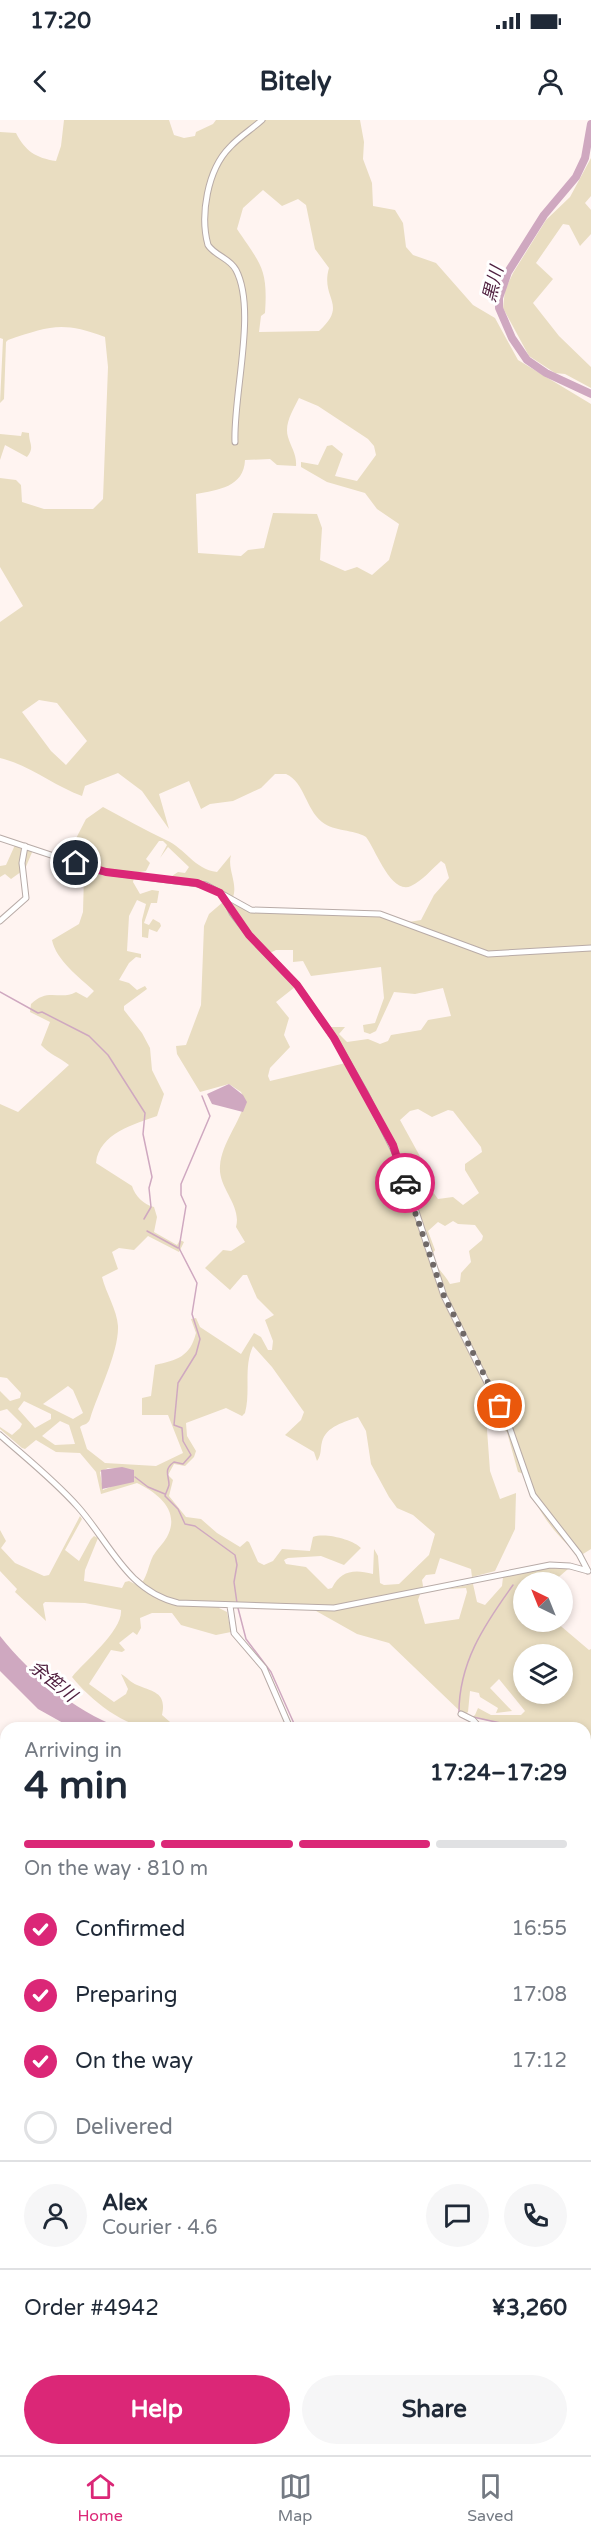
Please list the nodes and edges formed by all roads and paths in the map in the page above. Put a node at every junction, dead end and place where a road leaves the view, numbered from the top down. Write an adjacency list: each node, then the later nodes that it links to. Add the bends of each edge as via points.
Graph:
1 (262, 120): 2 (street, via 227,149 206,198 208,246 231,263 242,287 243,335)
2 (235, 442)
3 (0, 838): 4 (street)
4 (25, 846): 5 (street, via 106,872 206,885); 6 (street, via 22,863 26,898)
5 (225, 898): 7 (street, via 258,911 380,914 488,954); 9 (street, via 249,935 297,985 366,1094 400,1163 444,1296 507,1421 534,1495)
6 (0, 921)
7 (591, 948)
8 (0, 1435): 10 (street, via 72,1501 144,1588 178,1603)
9 (590, 1572): 10 (street, via 550,1565 334,1608)
10 (230, 1606): 12 (street, via 234,1633 264,1668)
11 (461, 1714): 13 (street)
12 (287, 1722)
13 (475, 1722)

